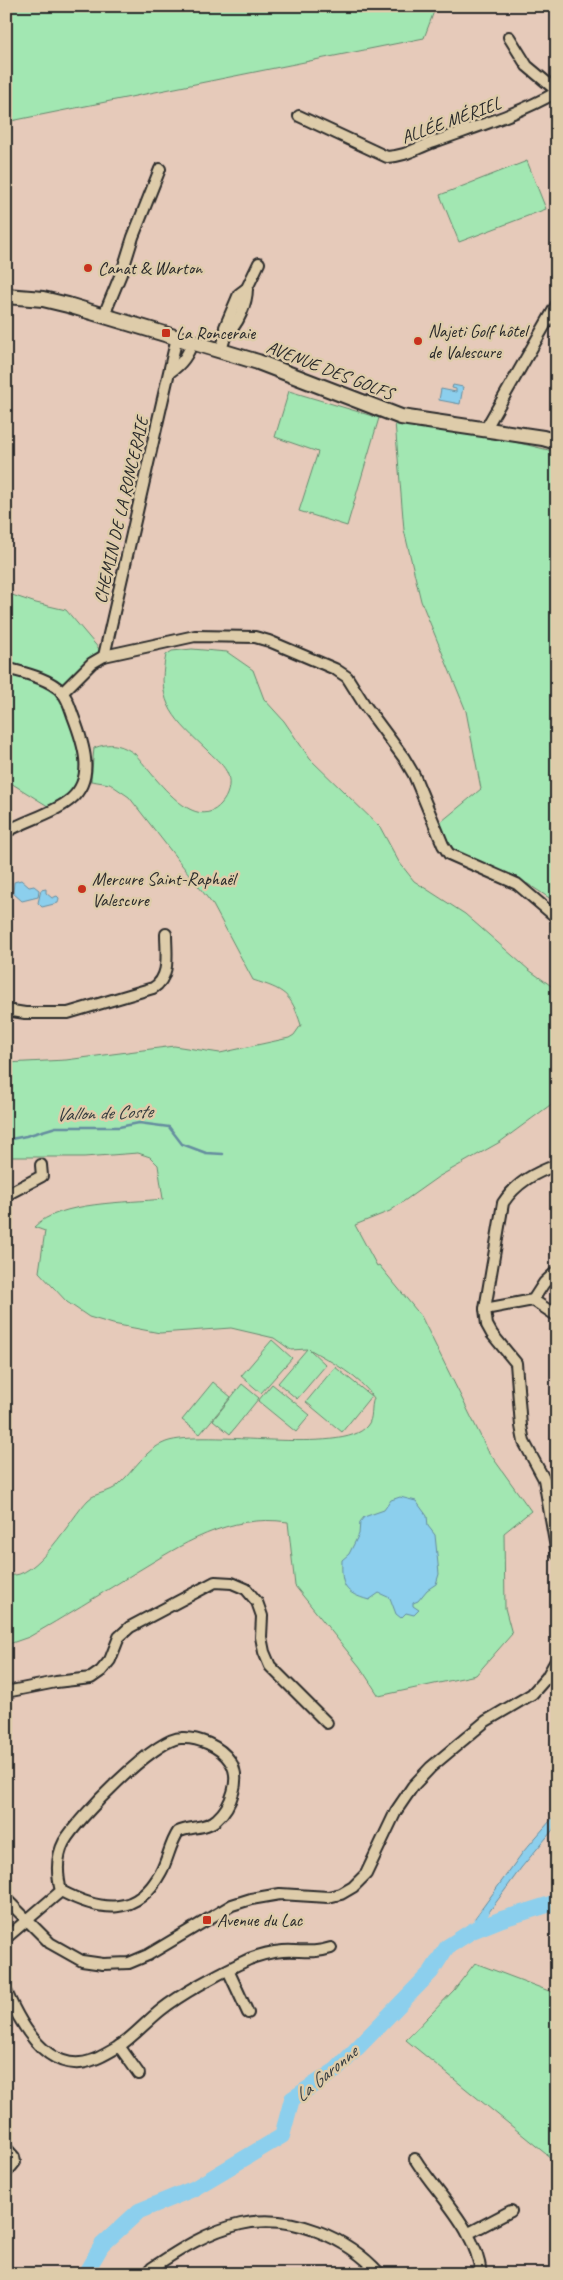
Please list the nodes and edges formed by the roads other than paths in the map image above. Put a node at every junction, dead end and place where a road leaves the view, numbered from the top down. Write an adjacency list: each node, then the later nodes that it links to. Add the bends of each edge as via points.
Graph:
1 (509, 37): 2 (street, via 527,66)
2 (557, 92): 3 (street, ALLÉE MÉRIEL, via 529,107 402,156 386,157)
3 (299, 116)
4 (160, 169): 8 (street)
5 (259, 263): 11 (street, via 233,330 226,334)
6 (6, 296): 8 (main road, AVENUE DES GOLFS, via 43,299)
7 (557, 304): 13 (street)
8 (104, 315): 9 (main road, AVENUE DES GOLFS)
9 (177, 337): 10 (main road, AVENUE DES GOLFS); 12 (street, CHEMIN DE LA RONCERAIE)
10 (193, 342): 11 (main road, AVENUE DES GOLFS); 12 (street, via 180,365)
11 (221, 350): 13 (main road, AVENUE DES GOLFS, via 401,417)
12 (170, 372): 15 (street, CHEMIN DE LA RONCERAIE)
13 (485, 430): 14 (main road, AVENUE DES GOLFS)
14 (557, 442)
15 (104, 656): 17 (street); 19 (street, via 194,636 255,637 336,669 347,677 404,758 442,845 449,854 517,884)
16 (6, 668): 17 (street, via 53,684)
17 (62, 692): 18 (street, via 84,752 84,780 71,799)
18 (6, 832)
19 (557, 918)
20 (166, 934): 21 (street, via 166,972 161,983 153,988 68,1013)
21 (6, 1010)
22 (41, 1165): 24 (street, via 42,1176)
23 (557, 1165): 27 (street, via 526,1178 513,1188 503,1203)
24 (6, 1195)
25 (557, 1271): 26 (street)
26 (533, 1300): 27 (street); 28 (street)
27 (485, 1309): 29 (street, via 492,1334 516,1363 524,1442 544,1479)
28 (557, 1316)
29 (557, 1554)
30 (555, 1663): 35 (street, via 532,1694 486,1721 430,1767 396,1811 366,1874 348,1891 328,1896 280,1894 232,1905 129,1963 82,1961 50,1943)
31 (6, 1692): 32 (street, via 91,1678 110,1660 119,1637 130,1627 215,1582 232,1583 246,1589 257,1602 262,1616 264,1652 270,1666)
32 (327, 1723)
33 (61, 1891): 33 (street, via 58,1861 63,1843 78,1823 145,1756 163,1743 178,1738 197,1739 214,1747 230,1761 234,1793 225,1810 216,1821 178,1832 161,1872 150,1888 134,1902 118,1907 99,1906); 35 (street)
34 (6, 1899): 35 (street)
35 (26, 1919): 36 (street)
36 (6, 1938)
37 (331, 1948): 38 (street, via 257,1956)
38 (228, 1970): 40 (street); 41 (street, via 162,2009)
39 (6, 1991): 41 (street, via 22,2026 53,2056 65,2062 94,2060)
40 (248, 2013)
41 (119, 2046): 42 (street)
42 (139, 2074)
43 (6, 2148): 45 (street, via 15,2162)
44 (415, 2158): 47 (street)
45 (6, 2173)
46 (511, 2211): 47 (street)
47 (469, 2233): 50 (street, via 479,2257)
48 (147, 2274): 49 (street, via 201,2238 241,2224 267,2222 315,2230 333,2238 368,2261)
49 (380, 2274)
50 (481, 2274)

